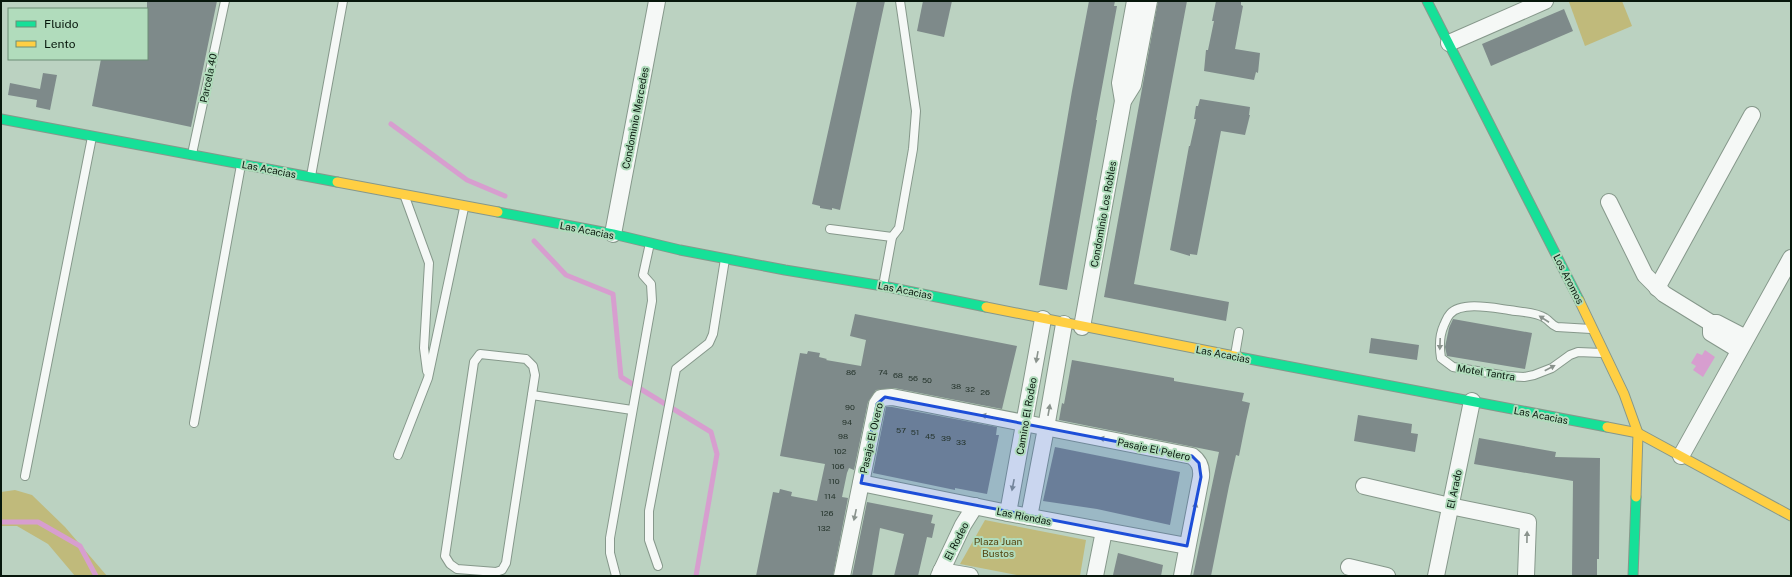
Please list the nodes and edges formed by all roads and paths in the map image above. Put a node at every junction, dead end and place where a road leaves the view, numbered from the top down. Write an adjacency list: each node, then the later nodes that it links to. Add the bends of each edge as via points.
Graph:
1 (225, 1): 14 (lane, Parcela 40)
2 (343, 1): 16 (lane)
3 (657, 1): 21 (street, Condominio Mercedes)
4 (900, 1): 22 (lane, via 916,111 913,149 899,228)
5 (1135, 1): 10 (street, Condominio Los Robles, via 1120,83)
6 (1149, 1): 10 (street, Condominio Los Robles, via 1133,85)
7 (1427, 1): 9 (street, Los Aromos)
8 (1545, 1): 9 (street)
9 (1449, 43): 31 (street, Los Aromos)
10 (1123, 101): 30 (street, Condominio Los Robles)
11 (1752, 115): 27 (street)
12 (1, 119): 13 (street, Las Acacias)
13 (92, 136): 14 (street, Las Acacias); 46 (lane)
14 (192, 155): 15 (street, Las Acacias)
15 (242, 164): 16 (street, Las Acacias); 40 (lane)
16 (311, 177): 17 (street, Las Acacias)
17 (405, 196): 19 (street, Las Acacias); 36 (lane, via 429,263 424,348)
18 (1609, 202): 27 (street, via 1645,275)
19 (464, 207): 21 (street, Las Acacias); 36 (lane)
20 (830, 229): 22 (lane)
21 (613, 234): 23 (street, Las Acacias)
22 (892, 237): 26 (lane)
23 (650, 243): 24 (street, Las Acacias); 39 (lane, via 643,274 651,284 652,301)
24 (725, 258): 26 (street, Las Acacias); 56 (lane, via 711,339 676,369 649,511 649,540)
25 (1791, 258): 33 (street)
26 (883, 286): 28 (street, Las Acacias)
27 (1657, 288): 33 (street, via 1711,323 1711,333)
28 (1043, 319): 29 (street, Las Acacias); 41 (street, Camino El Rodeo, one-way to 41)
29 (1064, 324): 30 (street, Las Acacias); 42 (street, Camino El Rodeo, one-way to 29)
30 (1082, 327): 35 (street, Las Acacias)
31 (1594, 329): 34 (street, Los Aromos); 34 (lane, Motel Tantra, one-way to 34, via 1557,327 1536,314 1471,306 1459,308 1450,314 1440,334 1440,358 1453,367 1507,376 1534,375 1552,368 1578,352)
32 (1240, 332): 35 (lane)
33 (1743, 344): 45 (street)
34 (1605, 353): 43 (street, Los Aromos)
35 (1235, 356): 38 (street, Las Acacias)
36 (428, 378): 44 (lane)
37 (532, 395): 37 (lane, via 506,563 502,570 496,572 457,569 445,556 474,362 480,354 526,359 534,366); 39 (lane)
38 (1472, 402): 43 (street, Las Acacias); 50 (street, El Arado)
39 (632, 410): 59 (lane, via 610,538 610,553)
40 (194, 423)
41 (1025, 424): 42 (street); 47 (street, Pasaje El Overo, one-way to 47, via 892,397 881,398 877,404); 51 (street, Camino El Rodeo, one-way to 51)
42 (1046, 428): 53 (street, Camino El Rodeo); 55 (street, Pasaje El Pelero, one-way to 42, via 1202,470 1197,460 1192,456)
43 (1638, 433): 45 (street, Las Acacias); 67 (street, Los Aromos)
44 (398, 455)
45 (1681, 456): 52 (street, Las Acacias)
46 (25, 476)
47 (861, 483): 49 (street, Las Riendas); 60 (street, Pasaje El Overo, one-way to 60)
48 (1364, 486): 50 (street)
49 (975, 506): 51 (street, Las Riendas); 58 (street, El Rodeo)
50 (1450, 506): 65 (street, El Arado); 66 (street, one-way to 50, via 1528,522)
51 (1008, 513): 53 (street, Las Riendas)
52 (1791, 516)
53 (1029, 517): 54 (street, Las Riendas)
54 (1104, 531): 55 (street, Las Riendas); 62 (street)
55 (1188, 546): 63 (street)
56 (658, 566)
57 (1349, 567): 64 (street)
58 (940, 573): 61 (street)
59 (616, 576)
60 (842, 576)
61 (970, 576)
62 (1095, 576)
63 (1182, 576)
64 (1387, 576)
65 (1436, 576)
66 (1526, 576)
67 (1633, 576)

